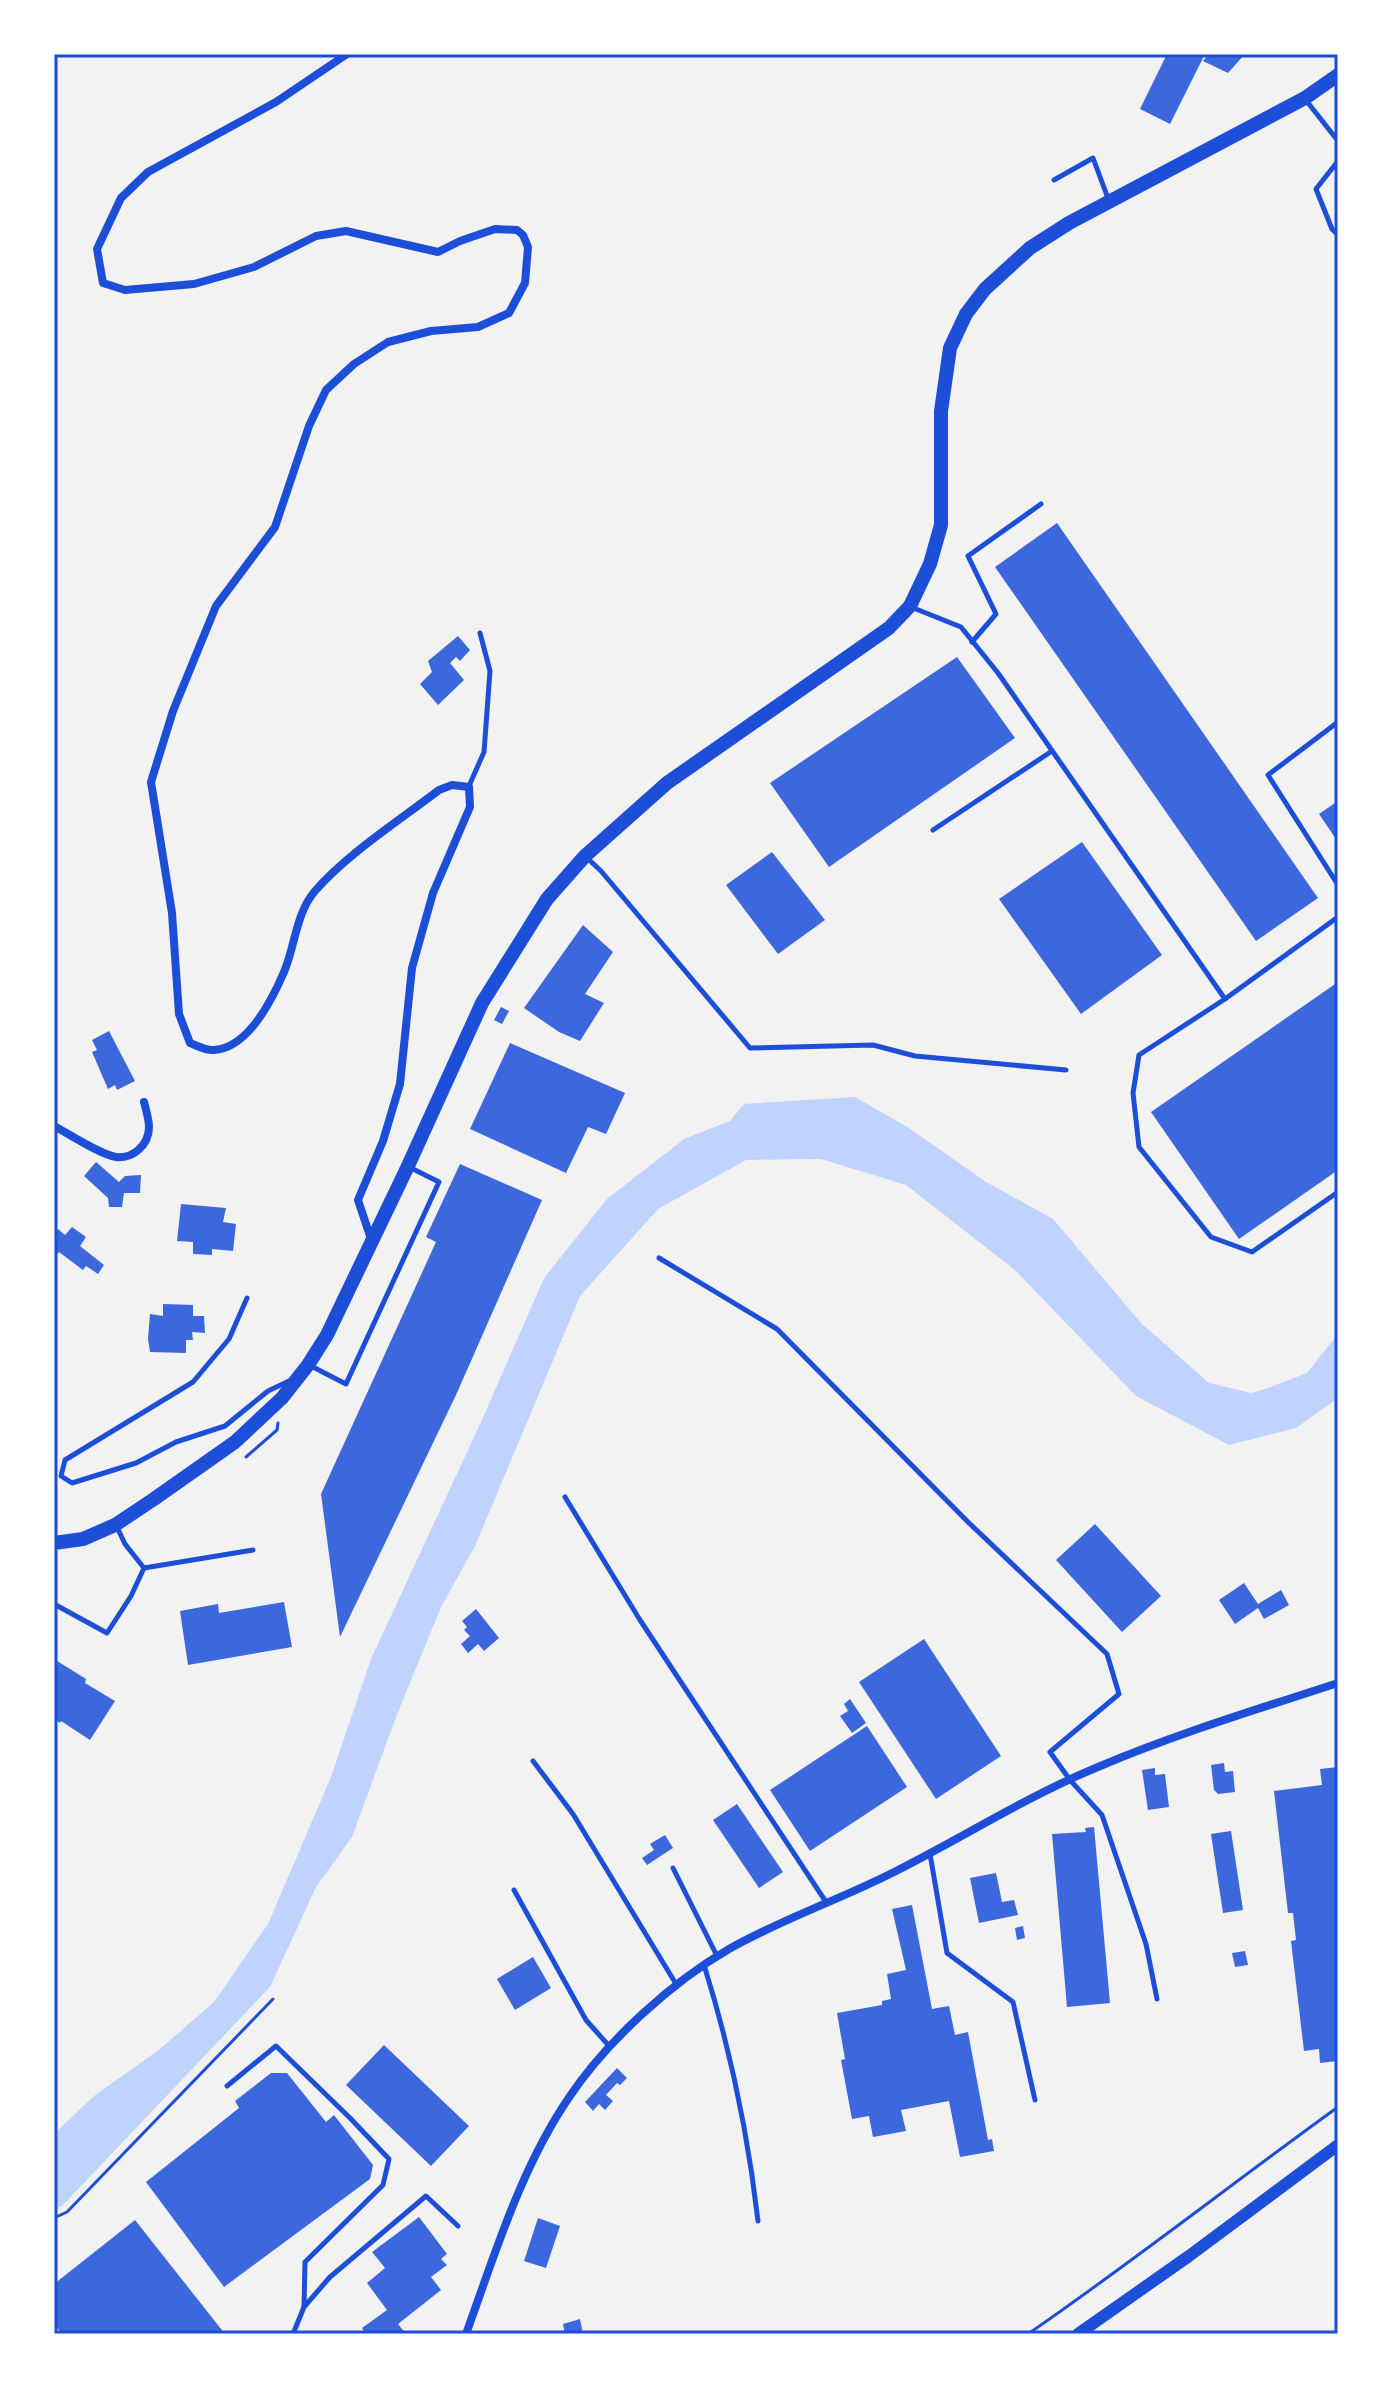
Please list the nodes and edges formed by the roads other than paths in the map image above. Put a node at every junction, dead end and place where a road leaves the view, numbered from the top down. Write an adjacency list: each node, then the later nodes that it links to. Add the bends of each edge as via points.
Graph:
1 (347, 54): 15 (street, via 276,102 148,172 121,198 97,249 103,283 125,290 194,284 254,267 316,236 346,231 438,252 495,229 517,230 528,247 525,283 509,313 478,327 388,342 326,390 275,527 216,606 151,782 172,913 179,1014 190,1043 210,1051 229,1048 258,1022 285,971 313,893 439,790)
2 (1338, 75): 3 (main road)
3 (1305, 98): 4 (lane); 7 (main road)
4 (1338, 141)
5 (1338, 161): 8 (lane, via 1316,189)
6 (1054, 180): 7 (lane, via 1093,158)
7 (1109, 202): 10 (main road, via 1030,248 966,314 950,348 941,411 941,525)
8 (1338, 235)
9 (1041, 504): 12 (lane, via 968,556 996,614)
10 (910, 606): 12 (lane, via 961,627); 17 (main road, via 889,628 667,783)
11 (480, 633): 15 (lane, via 490,671 484,752)
12 (972, 642): 14 (lane)
13 (1338, 722): 18 (lane, via 1268,775)
14 (1052, 751): 16 (lane); 20 (lane)
15 (469, 787): 26 (street, via 470,807 433,893 412,968 400,1084 358,1200)
16 (933, 830)
17 (585, 856): 21 (lane, via 750,1048 873,1045 915,1056); 24 (main road, via 547,899 482,1003)
18 (1338, 885)
19 (1338, 917): 20 (lane)
20 (1225, 999): 25 (lane, via 1139,1055 1133,1093 1139,1147 1211,1237 1252,1252)
21 (1066, 1070)
22 (144, 1102): 23 (street, via 148,1139 127,1157 114,1157)
23 (54, 1126)
24 (408, 1166): 26 (main road); 29 (lane, via 439,1182 346,1384)
25 (1338, 1192)
26 (371, 1239): 29 (main road)
27 (659, 1258): 39 (lane, via 777,1329 1107,1654 1119,1694 1050,1752)
28 (247, 1298): 30 (lane, via 229,1339 193,1382 65,1460 61,1476 72,1483 225,1426 268,1391)
29 (308, 1365): 30 (main road)
30 (297, 1377): 32 (main road, via 235,1442)
31 (565, 1497): 43 (lane)
32 (115, 1525): 33 (main road, via 83,1539); 35 (lane)
33 (54, 1543)
34 (253, 1550): 35 (lane)
35 (144, 1568): 36 (lane, via 107,1633)
36 (54, 1604)
37 (1338, 1683): 39 (street)
38 (533, 1761): 46 (lane, via 573,1814)
39 (1070, 1780): 40 (street); 47 (lane, via 1102,1815 1146,1944)
40 (929, 1853): 43 (street); 50 (lane, via 947,1953 1013,2002)
41 (673, 1868): 44 (lane)
42 (514, 1890): 48 (lane, via 586,2020)
43 (826, 1902): 44 (street)
44 (717, 1957): 45 (street)
45 (704, 1965): 46 (street); 52 (lane, via 751,2154)
46 (676, 1984): 48 (street)
47 (1157, 1999)
48 (610, 2047): 56 (street, via 570,2095 539,2150)
49 (227, 2086): 54 (lane, via 276,2046 389,2159 383,2185 305,2262)
50 (1035, 2100)
51 (1338, 2145): 57 (street)
52 (758, 2221)
53 (458, 2226): 54 (lane, via 426,2196 330,2277)
54 (304, 2307): 55 (lane)
55 (293, 2334)
56 (466, 2334)
57 (1078, 2334)

